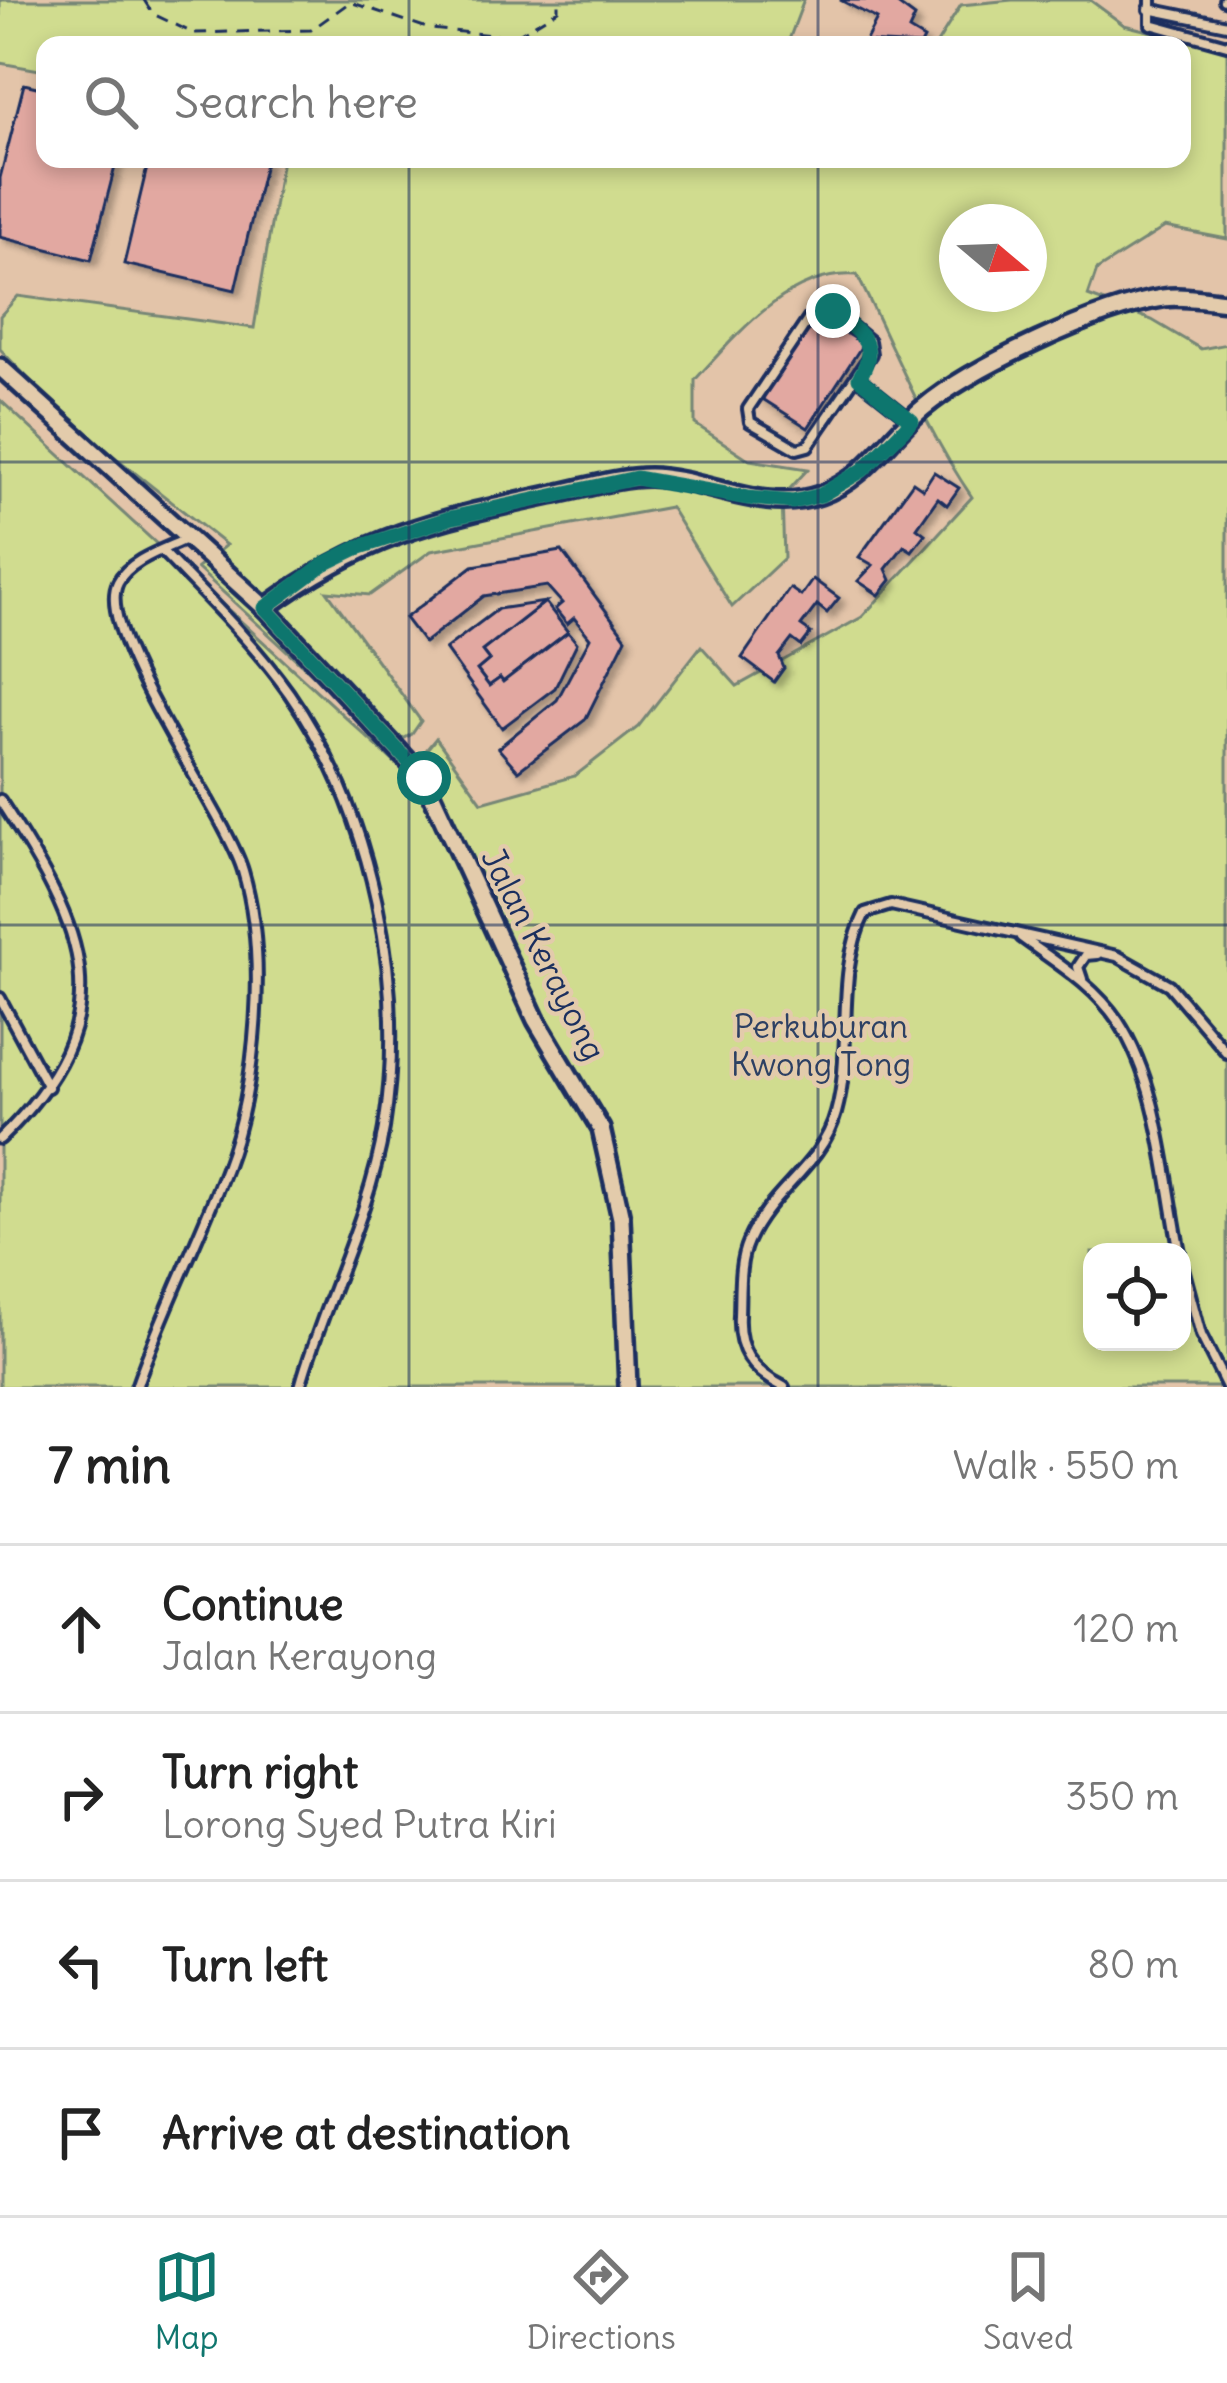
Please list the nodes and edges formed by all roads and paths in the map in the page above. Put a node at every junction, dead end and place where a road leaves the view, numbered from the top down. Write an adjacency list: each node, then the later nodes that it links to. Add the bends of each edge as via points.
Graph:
1 (144, 0): 3 (path, via 153,14 193,33 311,29)
2 (558, 0): 7 (path, via 558,10)
3 (350, 1): 6 (path, via 430,29)
4 (1150, 4): 5 (lane); 8 (lane, via 1151,24)
5 (1227, 25)
6 (504, 36)
7 (516, 36)
8 (1227, 45)
9 (1227, 302): 12 (street, via 1167,297 1130,306 968,377)
10 (0, 367): 13 (street, Jalan Kerayong)
11 (859, 378): 11 (lane, via 803,449 750,422 748,409 814,311 833,311 869,341); 12 (lane)
12 (912, 421): 15 (street, via 863,470 821,495 748,498 636,478 450,518 357,548)
13 (186, 539): 14 (lane); 15 (street, Jalan Kerayong)
14 (162, 550): 26 (lane, via 117,583 115,603 160,717 243,868 256,960 241,1120); 27 (lane, via 258,651 313,733 358,833 387,969 384,1129)
15 (265, 608): 28 (street, Jalan Kerayong, via 424,778 491,931 602,1129 621,1218)
16 (0, 800): 22 (lane, via 55,889 83,977)
17 (1015, 932): 18 (lane); 19 (lane); 29 (lane, via 891,905 865,913 851,941 840,1097 828,1145 771,1203 742,1265 738,1337 761,1376)
18 (1117, 956): 19 (lane, via 1086,955 1078,968); 21 (lane, via 1169,985)
19 (1090, 988): 24 (lane, via 1135,1054)
20 (0, 998): 22 (lane)
21 (1227, 1053)
22 (49, 1089): 23 (lane)
23 (0, 1139)
24 (1178, 1243)
25 (1191, 1298): 30 (lane)
26 (136, 1387)
27 (300, 1387)
28 (628, 1387)
29 (784, 1387)
30 (1227, 1387)

